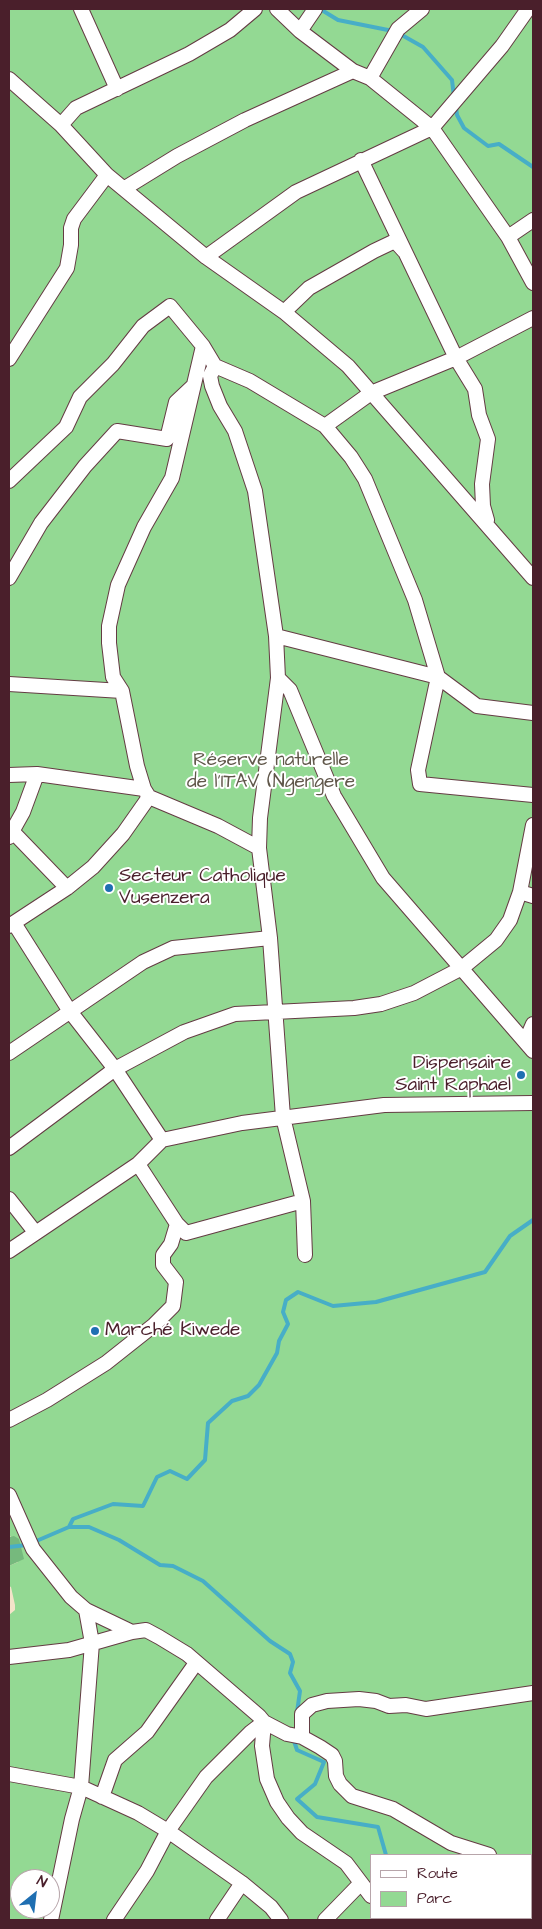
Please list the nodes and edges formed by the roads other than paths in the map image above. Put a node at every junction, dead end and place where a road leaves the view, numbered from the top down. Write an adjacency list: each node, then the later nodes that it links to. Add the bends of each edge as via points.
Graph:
1 (80, 9): 11 (street)
2 (256, 9): 11 (street, via 214,40)
3 (277, 9): 7 (street)
4 (315, 9): 7 (street)
5 (422, 9): 10 (street, via 396,32)
6 (528, 9): 13 (street, via 502,46)
7 (300, 31): 8 (street)
8 (353, 70): 10 (street); 16 (street, via 245,120)
9 (9, 78): 12 (street)
10 (370, 78): 13 (street)
11 (117, 89): 12 (street, via 76,108)
12 (61, 126): 15 (street)
13 (432, 128): 14 (street); 18 (street)
14 (361, 160): 19 (street); 20 (street, via 296,192)
15 (107, 175): 16 (street); 26 (street, via 74,219 67,268)
16 (125, 188): 20 (street)
17 (533, 220): 18 (street)
18 (508, 237): 21 (street)
19 (407, 254): 22 (street, via 395,241 309,288); 25 (street)
20 (206, 257): 22 (street)
21 (533, 284)
22 (284, 312): 29 (street, via 348,366)
23 (533, 318): 25 (street)
24 (203, 346): 27 (street); 28 (street); 31 (street, via 170,306 143,326 113,364 80,397 66,427)
25 (456, 358): 29 (street); 32 (street, via 475,389 479,415 488,439 482,506)
26 (9, 359)
27 (215, 366): 30 (street, via 250,381); 35 (street, via 210,376 212,386 234,431 255,491)
28 (194, 386): 33 (street, via 176,402 167,439 117,432 41,523); 39 (street, via 172,478 144,527 118,585 109,642 113,676)
29 (371, 393): 30 (street); 32 (street)
30 (325, 426): 36 (street, via 365,479 415,600)
31 (9, 481)
32 (494, 530): 34 (street)
33 (9, 578)
34 (533, 578)
35 (276, 636): 36 (street); 37 (street)
36 (438, 677): 40 (street, via 477,706); 44 (street, via 418,770 420,784)
37 (278, 678): 47 (street); 52 (street, via 290,690 330,787 353,831 383,878)
38 (9, 684): 39 (street)
39 (122, 691): 43 (street)
40 (533, 713)
41 (37, 774): 42 (street); 43 (street); 46 (street)
42 (9, 775)
43 (147, 793): 47 (street); 48 (street, via 123,834 94,867)
44 (533, 795)
45 (533, 825): 49 (street)
46 (11, 834): 48 (street)
47 (259, 848): 51 (street)
48 (67, 888): 50 (street)
49 (527, 894): 52 (street, via 496,940)
50 (11, 924): 53 (street)
51 (270, 938): 53 (street, via 173,948 143,962); 54 (street)
52 (462, 968): 54 (street, via 414,993 381,1004); 56 (street)
53 (69, 1010): 57 (street); 58 (street)
54 (274, 1014): 58 (street, via 235,1014 209,1023 184,1032); 60 (street)
55 (533, 1024): 56 (street)
56 (530, 1046)
57 (9, 1053)
58 (116, 1069): 61 (street); 62 (street)
59 (533, 1103): 60 (street, via 384,1105)
60 (282, 1117): 61 (street); 65 (street)
61 (162, 1140): 63 (street)
62 (9, 1148)
63 (138, 1164): 66 (street); 67 (street)
64 (9, 1199): 67 (street)
65 (303, 1202): 66 (street, via 186,1233); 69 (street)
66 (177, 1224): 70 (street, via 171,1244 163,1255 163,1265 176,1282 173,1306 106,1363)
67 (35, 1232): 68 (street)
68 (9, 1251)
69 (305, 1255)
70 (9, 1420)
71 (9, 1495): 72 (street, via 31,1543 71,1597)
72 (86, 1610): 73 (street); 74 (street)
73 (132, 1632): 74 (street); 76 (street, via 146,1630)
74 (92, 1643): 75 (street, via 69,1650); 81 (street)
75 (9, 1657)
76 (196, 1662): 78 (street); 82 (street, via 147,1732 115,1760)
77 (533, 1693): 79 (street, via 426,1709 358,1699 328,1701 312,1705 302,1714)
78 (264, 1722): 79 (street); 83 (street, via 206,1777); 86 (street, via 262,1746 268,1779 277,1802 302,1833 346,1863)
79 (296, 1736): 84 (street, via 332,1755 336,1776 352,1796 393,1809 451,1843)
80 (9, 1774): 81 (street)
81 (82, 1787): 82 (street); 88 (street)
82 (102, 1797): 83 (street)
83 (168, 1831): 85 (street); 89 (street)
84 (486, 1854)
85 (242, 1883): 90 (street); 91 (street)
86 (361, 1883): 87 (street); 92 (street)
87 (370, 1895)
88 (51, 1920)
89 (114, 1920)
90 (217, 1920)
91 (282, 1920)
92 (326, 1920)

